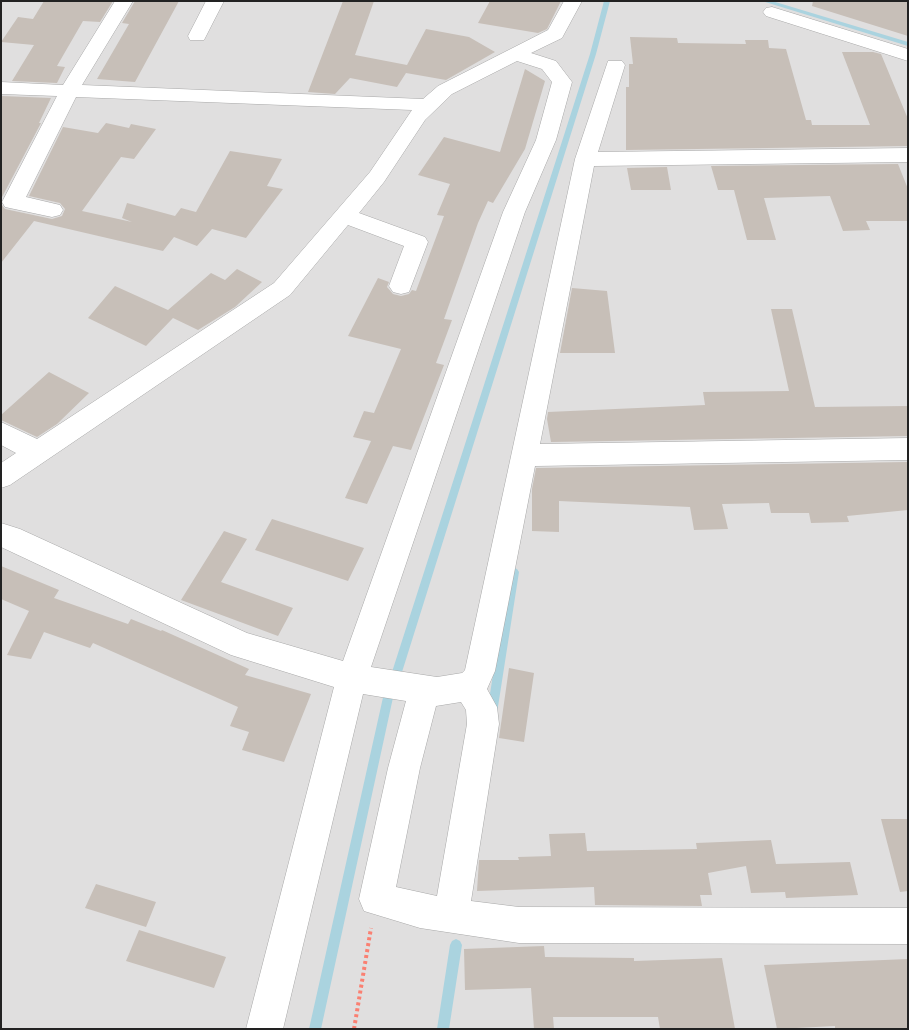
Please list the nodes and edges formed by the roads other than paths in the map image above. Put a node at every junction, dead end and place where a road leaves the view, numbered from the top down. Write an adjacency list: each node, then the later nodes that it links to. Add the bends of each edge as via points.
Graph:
1 (124, 1): 10 (street)
2 (215, 1): 5 (street)
3 (573, 1): 6 (street, via 555,34)
4 (772, 12): 7 (street)
5 (197, 36)
6 (517, 55): 11 (street, via 445,90); 23 (street, via 549,65 562,82 546,140 514,212)
7 (908, 55)
8 (615, 65): 13 (street)
9 (1, 88): 10 (street)
10 (70, 90): 11 (street); 14 (street, via 12,202)
11 (428, 105): 15 (street)
12 (908, 156): 13 (street)
13 (585, 159): 20 (street)
14 (52, 210)
15 (345, 216): 16 (street, via 417,242); 19 (street, via 282,289)
16 (401, 286)
17 (1, 432): 19 (street)
18 (908, 449): 20 (street)
19 (38, 452): 21 (street)
20 (524, 455): 24 (street, via 480,671)
21 (1, 477)
22 (1, 535): 23 (street, via 242,645)
23 (352, 678): 25 (street); 28 (street)
24 (469, 686): 25 (street, via 437,692); 26 (street, via 481,707 482,724)
25 (425, 690): 26 (street, via 404,768 376,899 420,911)
26 (451, 915): 27 (street, via 519,925)
27 (908, 926)
28 (264, 1029)

